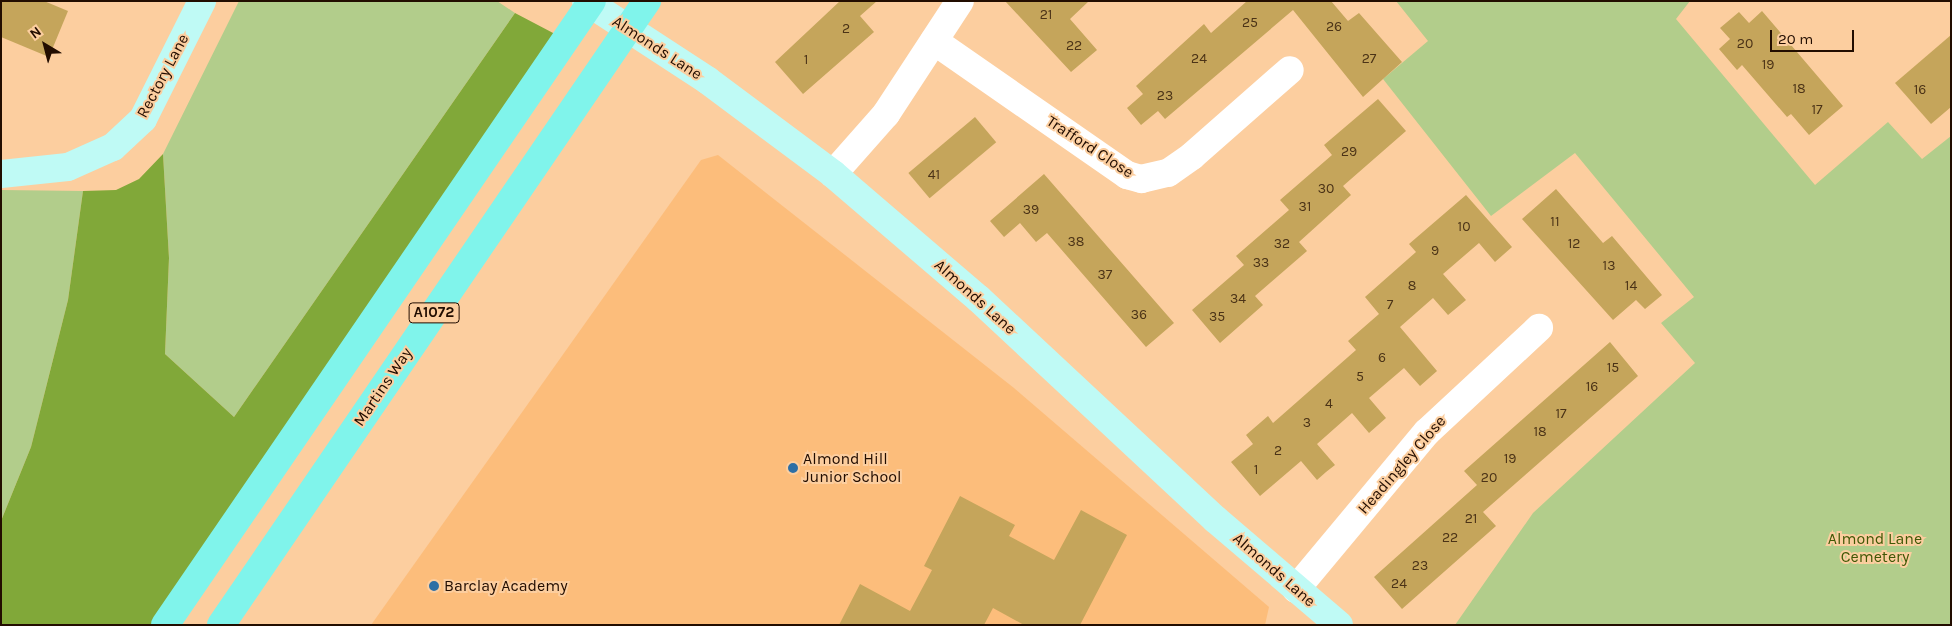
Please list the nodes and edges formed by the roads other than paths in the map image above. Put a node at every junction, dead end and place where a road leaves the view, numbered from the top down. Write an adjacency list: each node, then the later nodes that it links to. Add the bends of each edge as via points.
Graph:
1 (202, 1): 8 (street, Rectory Lane, via 142,119 113,147 68,167)
2 (586, 1): 9 (street, Almonds Lane, via 694,73)
3 (592, 1): 12 (main road, A1072)
4 (648, 1): 13 (main road, Martins Way / A1072)
5 (960, 1): 6 (street)
6 (934, 41): 7 (street, Trafford Close, via 1127,175 1141,180 1168,173 1192,156); 9 (street, via 886,114)
7 (1290, 70)
8 (1, 174)
9 (833, 174): 11 (street, Almonds Lane, via 979,299 1162,472)
10 (1539, 328): 11 (street, Headingley Close, via 1427,432)
11 (1296, 589): 14 (street, Almonds Lane)
12 (165, 625)
13 (221, 625)
14 (1339, 625)

